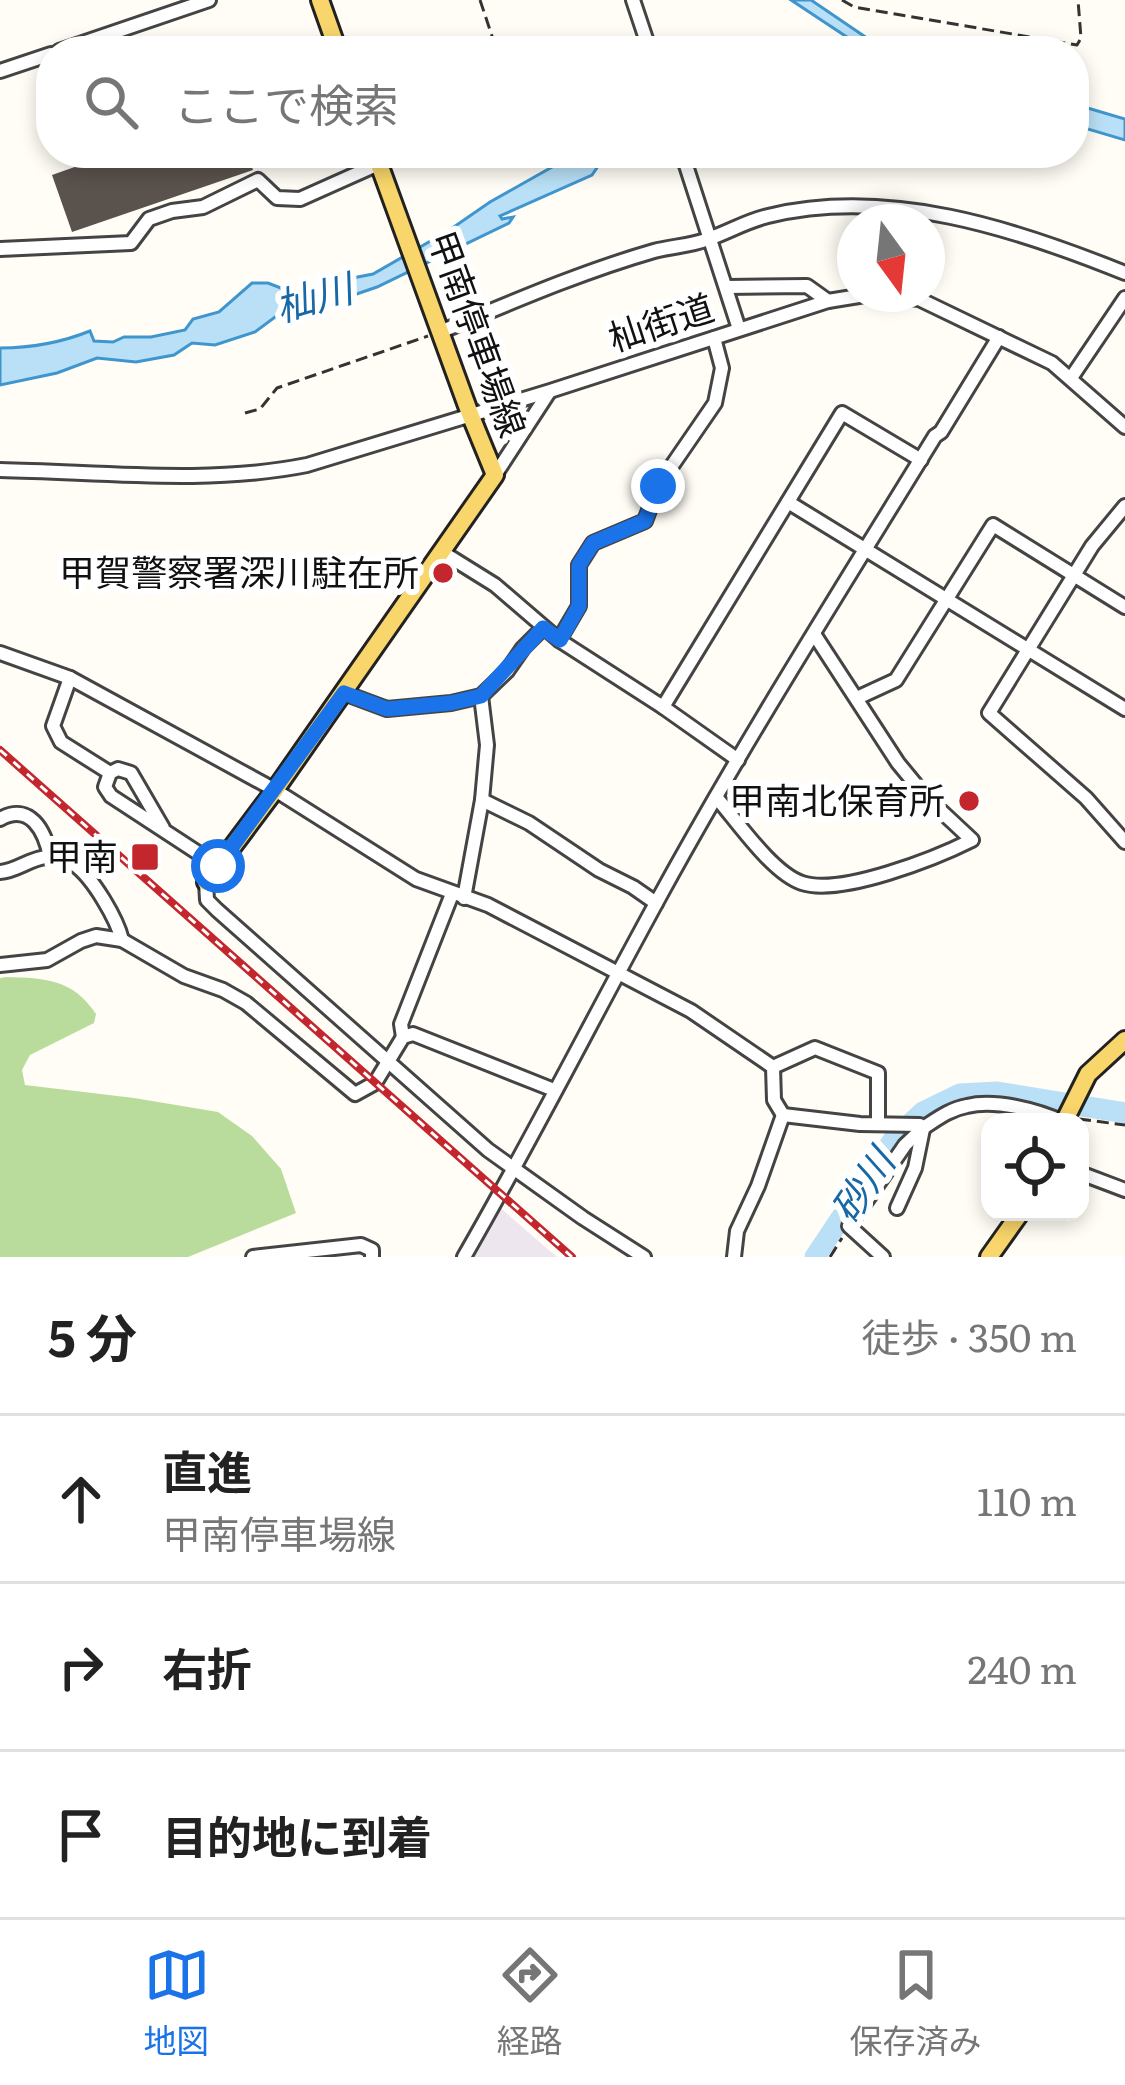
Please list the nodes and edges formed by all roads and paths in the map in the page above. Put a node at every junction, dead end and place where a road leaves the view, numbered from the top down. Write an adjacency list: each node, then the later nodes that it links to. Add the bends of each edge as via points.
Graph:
1 (209, 0): 7 (street)
2 (320, 0): 8 (main road)
3 (480, 0): 9 (path)
4 (633, 0): 10 (street)
5 (842, 0): 11 (path)
6 (1078, 0): 12 (path)
7 (102, 36)
8 (333, 36)
9 (492, 36)
10 (645, 36)
11 (1024, 36)
12 (1082, 36)
13 (36, 59): 14 (street)
14 (0, 71)
15 (370, 168): 19 (street, via 300,199 278,198 258,181 203,207 148,219 131,243)
16 (380, 168): 26 (main road, 甲南停車場線)
17 (687, 168): 18 (street)
18 (708, 237): 20 (street, via 769,215 868,207 970,220); 21 (street); 26 (street)
19 (0, 249)
20 (1125, 273)
21 (727, 287): 24 (street, via 807,286); 27 (street)
22 (1125, 298): 30 (street)
23 (837, 300): 24 (street, 杣街道)
24 (828, 301): 27 (street, 杣街道)
25 (945, 311): 28 (street, 杣街道)
26 (438, 327): 32 (path, via 278,388); 33 (main road, 甲南停車場線)
27 (740, 329): 29 (street, 杣街道)
28 (999, 337): 30 (street, 杣街道); 35 (street)
29 (714, 338): 31 (street, 杣街道); 47 (street, via 722,368 716,403 658,486 645,521 593,543 579,565 579,606)
30 (1070, 378): 34 (street, 杣街道)
31 (550, 391): 33 (street, 杣街道); 37 (street)
32 (245, 413)
33 (470, 414): 36 (street, 杣街道, via 268,473); 37 (main road, 甲南停車場線)
34 (1125, 427)
35 (921, 460): 38 (street, via 842,412); 40 (street)
36 (0, 470)
37 (495, 475): 41 (main road, 甲南停車場線)
38 (788, 502): 40 (street); 54 (street)
39 (1125, 506): 42 (street)
40 (866, 549): 43 (street); 46 (street)
41 (442, 552): 45 (street); 51 (main road, 甲南停車場線)
42 (1074, 575): 43 (street, via 992,525); 44 (street); 48 (street)
43 (947, 601): 48 (street); 53 (street, via 896,680)
44 (1125, 607)
45 (543, 628): 47 (street); 52 (street)
46 (814, 634): 53 (street); 56 (street)
47 (560, 640): 54 (street)
48 (1028, 649): 55 (street); 65 (street, via 989,713)
49 (0, 653): 50 (street)
50 (70, 678): 57 (street, via 53,726 61,742); 58 (street)
51 (344, 693): 52 (street, via 387,709); 58 (main road, 甲南停車場線)
52 (481, 696): 61 (street)
53 (857, 698): 60 (street, via 898,763 972,840 845,884 801,883)
54 (663, 707): 56 (street)
55 (1125, 709)
56 (738, 760): 60 (street)
57 (110, 773): 59 (street, via 131,772); 62 (street, via 105,787)
58 (275, 790): 67 (main road, 甲南停車場線); 70 (street, via 416,879)
59 (146, 797): 62 (street); 64 (street)
60 (716, 797): 71 (street)
61 (482, 800): 70 (street); 71 (street)
62 (132, 810): 64 (street)
63 (0, 819): 66 (street, via 27,817 43,832)
64 (163, 828): 67 (street)
65 (1122, 832)
66 (50, 857): 68 (street); 72 (street, via 77,866)
67 (218, 866): 69 (main road, 甲南停車場線)
68 (0, 872)
69 (206, 882): 77 (street, via 217,910)
70 (458, 896): 74 (street); 75 (street, via 400,1024)
71 (656, 903): 74 (street)
72 (122, 940): 73 (street, via 96,936 47,960); 77 (street, via 246,1003 355,1094 376,1083)
73 (0, 965)
74 (619, 974): 78 (street); 79 (street)
75 (403, 1037): 77 (street); 79 (street, via 413,1034)
76 (1125, 1040): 81 (main road, via 1096,1065)
77 (389, 1061): 87 (street)
78 (773, 1067): 82 (street); 84 (street, via 815,1048 878,1072)
79 (554, 1090): 87 (street)
80 (1046, 1113): 86 (street, via 977,1104)
81 (1068, 1113)
82 (783, 1115): 84 (street); 97 (street)
83 (1089, 1119): 85 (path)
84 (878, 1124): 86 (street)
85 (1125, 1125)
86 (921, 1126): 90 (street, via 915,1168); 92 (street)
87 (514, 1171): 95 (street); 96 (street)
88 (1089, 1176): 89 (street)
89 (1125, 1190)
90 (897, 1208)
91 (1015, 1221): 100 (main road)
92 (849, 1226): 98 (path); 99 (street)
93 (253, 1257): 94 (street, via 361,1245)
94 (372, 1257)
95 (464, 1257)
96 (644, 1257)
97 (734, 1257)
98 (830, 1257)
99 (883, 1257)
100 (989, 1257)

